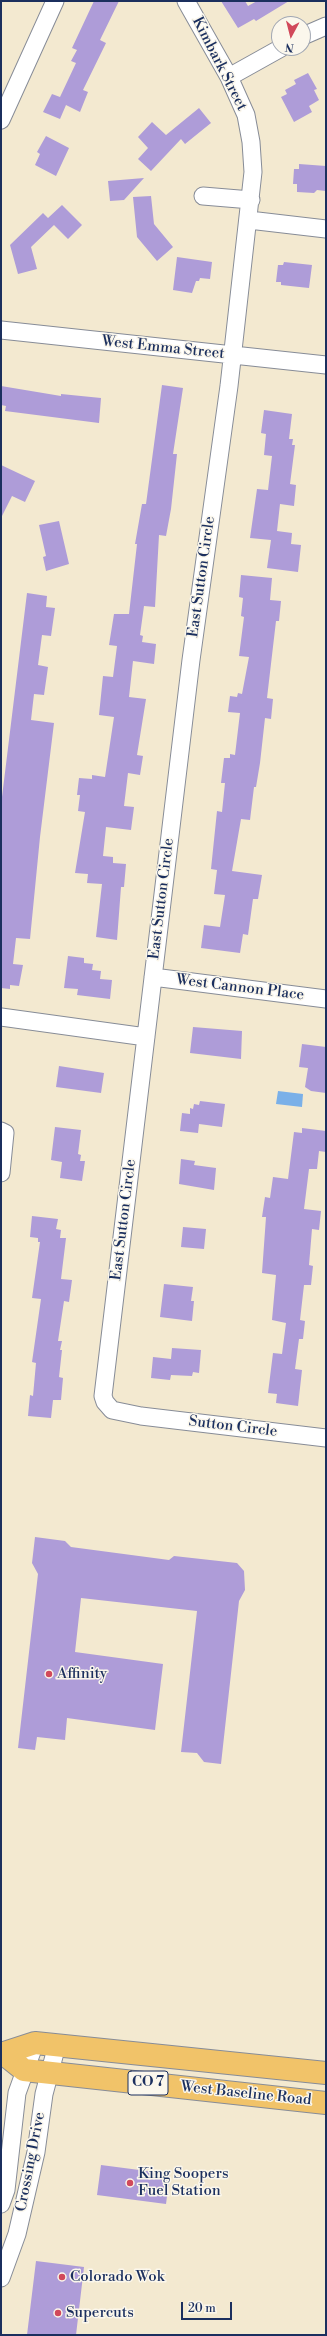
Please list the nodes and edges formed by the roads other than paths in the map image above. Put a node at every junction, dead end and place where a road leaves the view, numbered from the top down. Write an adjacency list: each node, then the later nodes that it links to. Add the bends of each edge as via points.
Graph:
1 (55, 1): 7 (street)
2 (186, 1): 6 (street, Kimbark Street)
3 (326, 26): 4 (street)
4 (311, 33)
5 (271, 54): 6 (street)
6 (229, 77): 9 (street, Kimbark Street, via 246,115 251,142)
7 (1, 120)
8 (203, 196): 9 (street)
9 (251, 200): 10 (street, Kimbark Street)
10 (249, 220): 11 (street); 13 (street, Kimbark Street)
11 (326, 229)
12 (1, 330): 13 (street, West Emma Street)
13 (233, 356): 14 (street, West Emma Street); 15 (street, East Sutton Circle, via 190,660)
14 (326, 365)
15 (153, 977): 16 (street, West Cannon Place); 18 (street, East Sutton Circle)
16 (326, 999)
17 (1, 1017): 18 (street)
18 (146, 1037): 21 (street, East Sutton Circle, via 103,1396 112,1410)
19 (1, 1131): 20 (street, via 5,1133)
20 (1, 1173)
21 (141, 1416): 22 (street, Sutton Circle)
22 (326, 1438)
23 (34, 2043): 24 (main road, West Baseline Road / CO 7); 25 (main road, West Baseline Road / CO 7); 26 (street, Crossing Drive)
24 (57, 2045): 27 (main road, West Baseline Road / CO 7); 28 (street, Crossing Drive)
25 (3, 2054): 26 (main road, West Baseline Road / CO 7)
26 (24, 2070): 28 (main road, West Baseline Road / CO 7); 30 (street, Crossing Drive, via 17,2093 6,2190)
27 (326, 2072)
28 (49, 2073): 29 (main road, West Baseline Road / CO 7); 31 (street, Crossing Drive, via 36,2152 17,2234)
29 (326, 2103)
30 (1, 2204)
31 (1, 2278)

